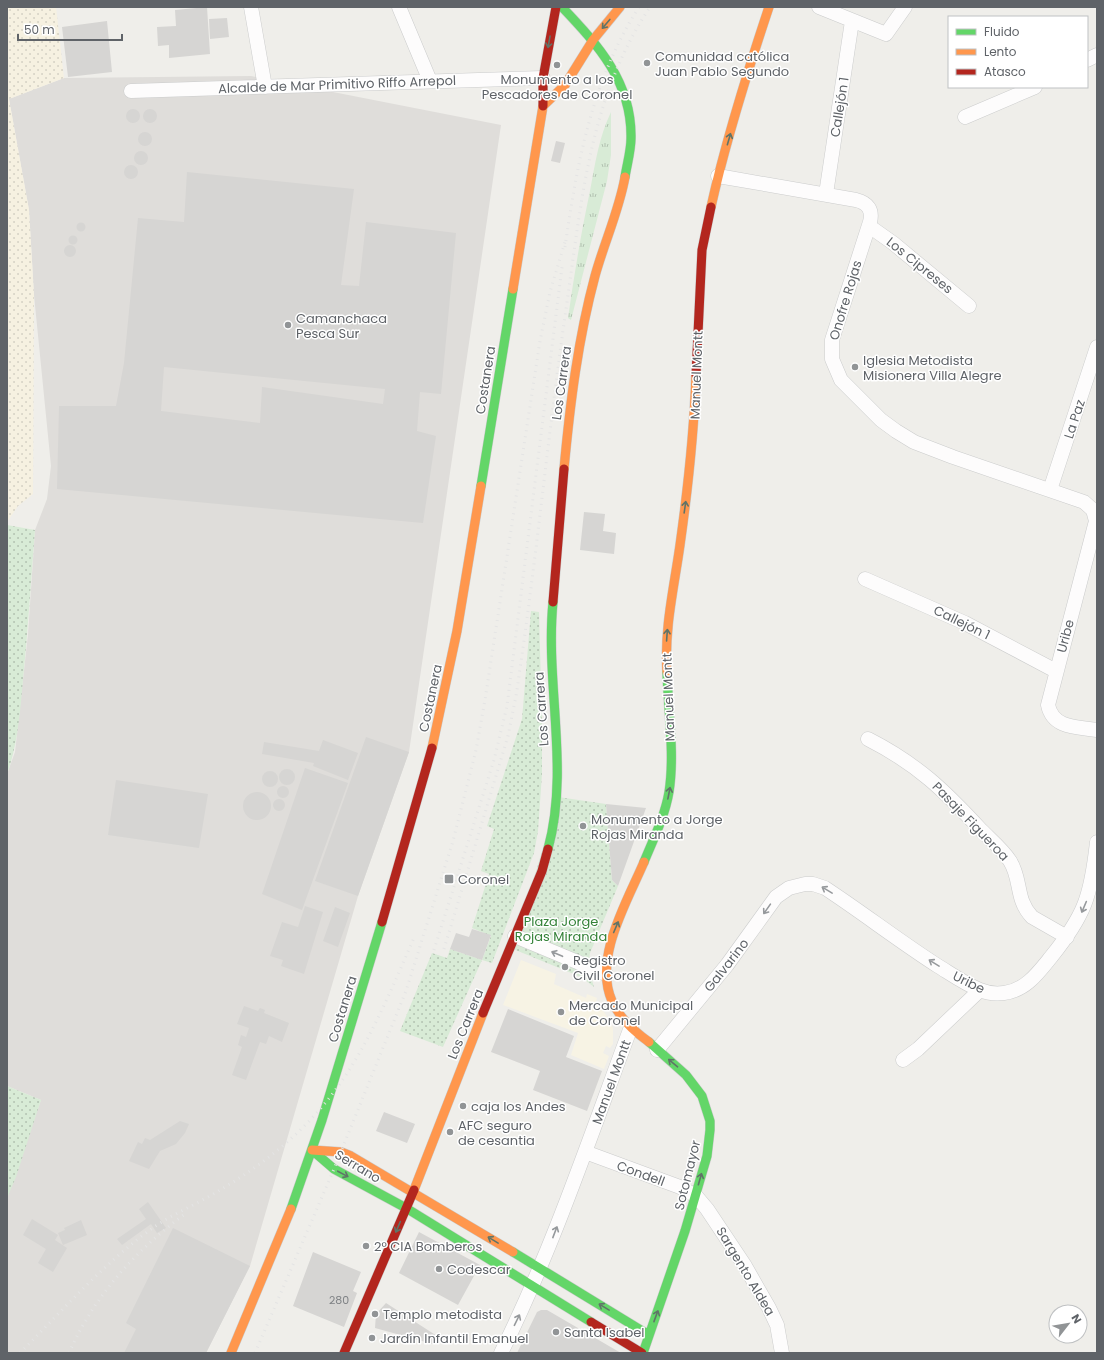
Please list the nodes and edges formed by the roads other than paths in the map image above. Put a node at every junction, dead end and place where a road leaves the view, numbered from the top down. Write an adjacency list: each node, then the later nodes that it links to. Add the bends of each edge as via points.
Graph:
1 (251, 7): 15 (street)
2 (399, 7): 14 (street)
3 (556, 7): 13 (main road, Costanera, one-way to 13)
4 (562, 7): 10 (main road, Los Carrera)
5 (620, 7): 10 (main road, one-way to 10)
6 (769, 7): 20 (main road, Manuel Montt, one-way to 6)
7 (819, 7): 9 (street)
8 (905, 7): 9 (street, via 886,34)
9 (847, 15): 21 (street, Callejón 1)
10 (593, 40): 18 (main road, via 564,85); 33 (main road, Los Carrera, via 610,62 623,88 630,118 630,148 625,179 593,282 575,371 551,620 557,771 552,834 542,871)
11 (1097, 55): 12 (street)
12 (1088, 60)
13 (543, 78): 14 (street, Alcalde de Mar Primitivo Riffo Arrepol); 18 (main road, Costanera)
14 (430, 81): 15 (street, Alcalde de Mar Primitivo Riffo Arrepol)
15 (265, 87): 17 (street, Alcalde de Mar Primitivo Riffo Arrepol)
16 (1032, 88): 19 (street)
17 (131, 91)
18 (543, 106): 40 (main road, Costanera, via 457,631 442,708 394,881 330,1098)
19 (965, 117)
20 (718, 176): 21 (street, Onofre Rojas); 35 (main road, Manuel Montt, one-way to 20, via 610,943 658,828 670,788 666,662 668,620 694,435 702,250)
21 (826, 194): 22 (street, Onofre Rojas, via 864,203 871,210)
22 (869, 226): 23 (street, Los Cipreses); 25 (street, Onofre Rojas, via 832,340 832,359 841,380 881,420 905,436 953,457)
23 (969, 306)
24 (1097, 347): 25 (street, La Paz)
25 (1050, 490): 26 (street, Onofre Rojas, via 1084,502)
26 (1093, 510): 28 (street, Uribe, via 1096,521)
27 (865, 579): 28 (street, Callejón 1, via 965,623)
28 (1056, 671): 29 (street, Uribe, via 1048,705 1052,716 1066,726)
29 (1097, 730)
30 (868, 739): 34 (street, Pasaje Figueroa, via 904,759 940,787 1009,859 1016,875 1021,901 1028,913)
31 (1097, 842): 34 (street, Uribe, one-way to 34, via 1088,898)
32 (797, 885): 36 (street, Uribe, one-way to 32, via 918,953 825,888 813,884); 38 (street, Galvarino, one-way to 38, via 776,897 727,965)
33 (515, 936): 35 (street, one-way to 33); 42 (main road, Los Carrera)
34 (1067, 937): 36 (street, Uribe, via 1026,984 1003,993)
35 (606, 974): 37 (main road, Manuel Montt, via 607,986 614,1005)
36 (980, 990): 39 (street)
37 (631, 1027): 38 (main road, Sotomayor); 41 (street, Manuel Montt)
38 (657, 1050): 43 (main road, Sotomayor, one-way to 38, via 709,1146 710,1121 707,1108 692,1082)
39 (903, 1060)
40 (312, 1150): 42 (main road, Serrano, via 341,1152 351,1156); 44 (main road, Serrano, one-way to 44, via 334,1169); 48 (main road, Costanera, via 268,1270)
41 (585, 1152): 43 (street, Condell, via 680,1187); 45 (street, Manuel Montt, one-way to 41)
42 (413, 1192): 44 (main road, Los Carrera); 45 (main road, Serrano, one-way to 42)
43 (696, 1196): 47 (main road, Sotomayor, one-way to 43); 52 (street, Sargento Aldea, via 745,1266 769,1308 777,1325)
44 (406, 1208): 46 (main road, Serrano); 49 (main road, Los Carrera, one-way to 49)
45 (540, 1268): 46 (street, Manuel Montt); 47 (main road, Serrano, one-way to 45)
46 (532, 1287): 50 (street, Manuel Montt, one-way to 46); 51 (main road, Serrano)
47 (649, 1335): 51 (main road, Sotomayor)
48 (231, 1353)
49 (344, 1353)
50 (501, 1353)
51 (642, 1353)
52 (782, 1353)

